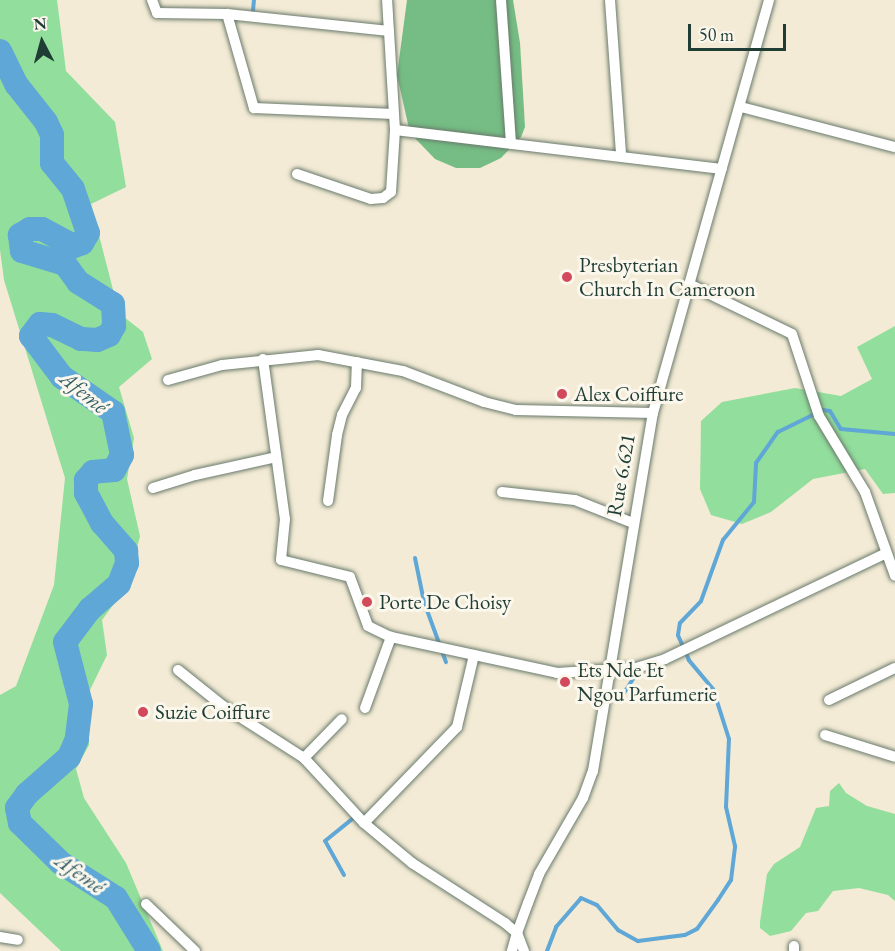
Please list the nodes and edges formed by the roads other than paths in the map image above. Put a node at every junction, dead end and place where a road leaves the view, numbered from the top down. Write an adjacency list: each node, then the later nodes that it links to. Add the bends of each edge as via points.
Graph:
1 (152, 0): 6 (street, via 157,13)
2 (387, 0): 7 (street)
3 (501, 0): 11 (street)
4 (610, 0): 13 (street)
5 (769, 0): 8 (street, Rue 6.621)
6 (227, 14): 7 (street); 9 (street, via 254,108)
7 (389, 31): 9 (street)
8 (741, 107): 12 (street); 14 (street, Rue 6.621)
9 (394, 114): 10 (street)
10 (395, 130): 11 (street); 15 (street, via 391,192 383,198 371,199)
11 (511, 144): 13 (street)
12 (895, 147)
13 (621, 155): 14 (street)
14 (722, 169): 16 (street, Rue 6.621)
15 (297, 174)
16 (689, 284): 20 (street, Rue 6.621); 26 (street, via 789,330 819,416 865,492)
17 (263, 359): 18 (street, via 318,356); 19 (street); 21 (street)
18 (357, 362): 20 (street, via 413,374 484,402 516,410); 24 (street, via 356,388 337,435)
19 (168, 380)
20 (653, 413): 25 (street, Rue 6.621)
21 (276, 458): 22 (street, via 205,472); 28 (street, via 285,519 281,560 350,577 368,626)
22 (153, 488)
23 (502, 492): 25 (street, via 574,500)
24 (328, 501)
25 (633, 523): 32 (street, Rue 6.621)
26 (886, 553): 27 (street); 32 (street, via 675,654 636,668)
27 (895, 576)
28 (391, 637): 29 (street); 34 (street)
29 (474, 655): 32 (street, via 557,673); 39 (street, via 457,727)
30 (895, 668): 33 (street)
31 (178, 670): 38 (street, via 223,706)
32 (608, 670): 41 (street, Rue 6.621, via 593,771 584,798 539,874)
33 (829, 700)
34 (364, 708)
35 (342, 719): 38 (street)
36 (825, 735): 37 (street)
37 (895, 757)
38 (304, 758): 39 (street)
39 (364, 823): 41 (street, via 412,862)
40 (146, 904): 42 (street)
41 (517, 933): 47 (street, Rue 6.621); 48 (street)
42 (177, 934): 45 (street); 46 (street)
43 (0, 937): 44 (street)
44 (18, 940)
45 (186, 951)
46 (195, 951)
47 (512, 951)
48 (524, 951)

